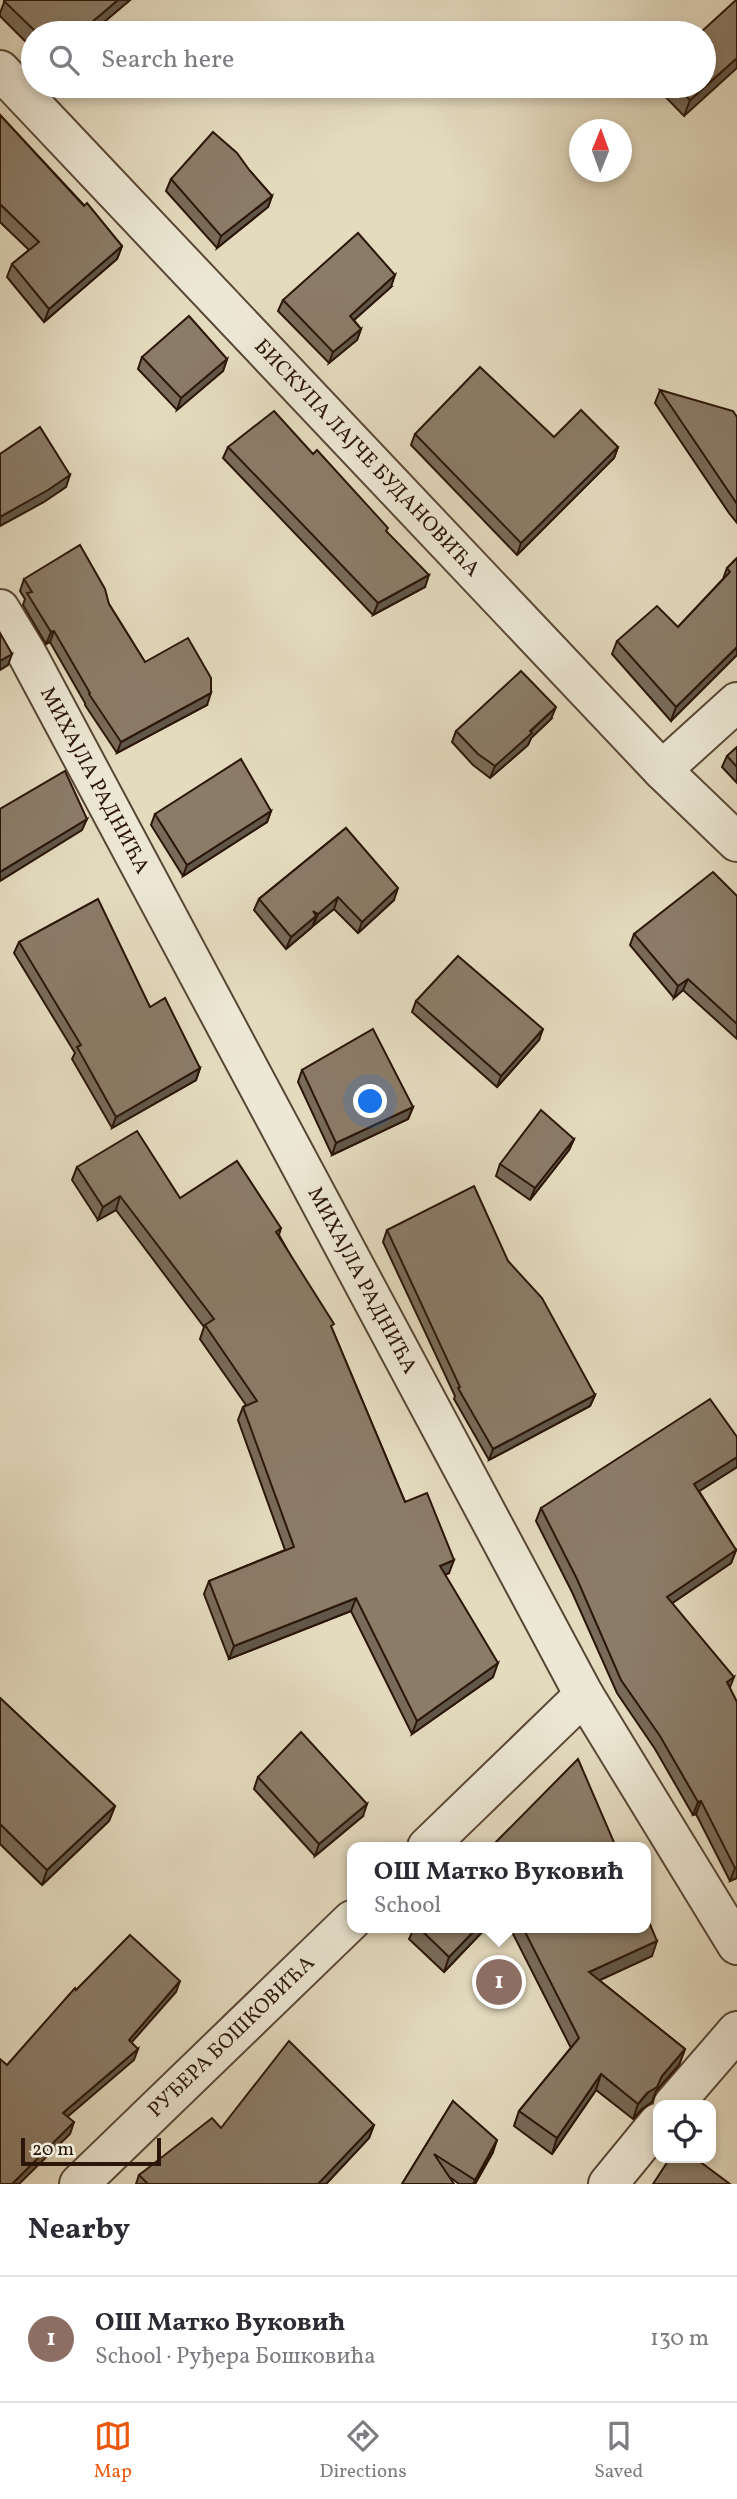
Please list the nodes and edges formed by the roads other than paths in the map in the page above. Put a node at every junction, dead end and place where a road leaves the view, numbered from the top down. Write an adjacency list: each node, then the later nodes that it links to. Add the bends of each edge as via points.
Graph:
1 (0, 70): 2 (street, БИСКУПА ЛАЈЧЕ БУДАНОВИЋА)
2 (21, 92)
3 (27, 98): 6 (street, БИСКУПА ЛАЈЧЕ БУДАНОВИЋА)
4 (0, 608): 8 (street, МИХАЈЛА РАДНИЋА)
5 (737, 702): 6 (street)
6 (663, 770): 7 (street, БИСКУПА ЛАЈЧЕ БУДАНОВИЋА)
7 (737, 842)
8 (584, 1695): 9 (street); 11 (street, МИХАЈЛА РАДНИЋА)
9 (432, 1842)
10 (347, 1925): 15 (street, РУЂЕРА БОШКОВИЋА)
11 (737, 1945)
12 (737, 2031): 13 (street)
13 (677, 2100)
14 (653, 2129): 16 (street)
15 (79, 2184)
16 (608, 2184)

